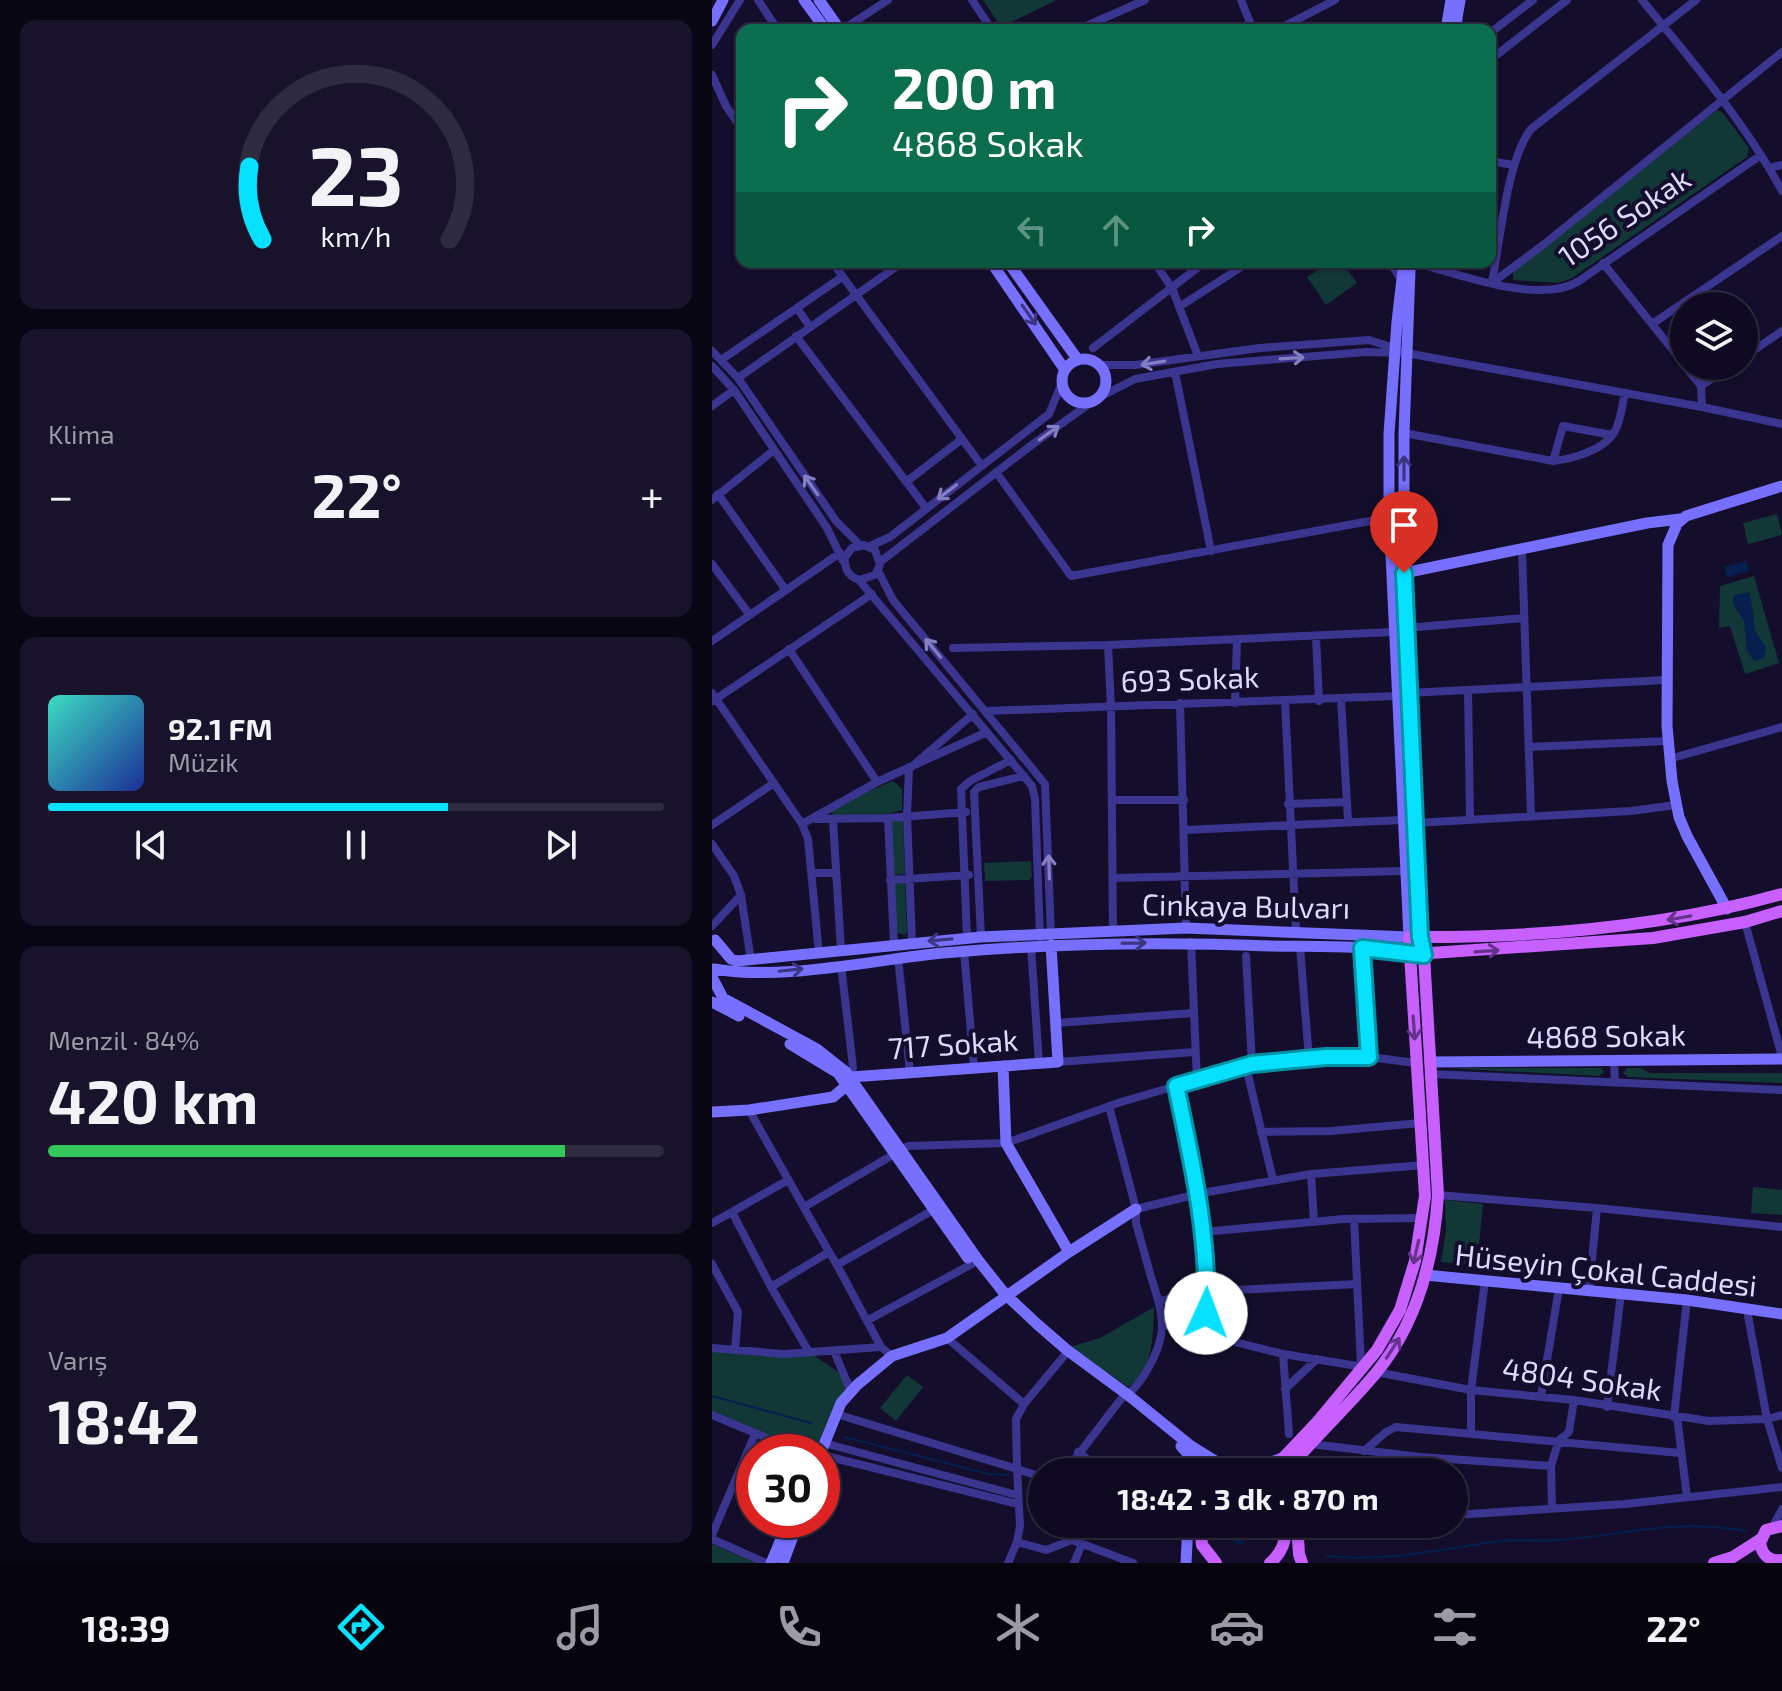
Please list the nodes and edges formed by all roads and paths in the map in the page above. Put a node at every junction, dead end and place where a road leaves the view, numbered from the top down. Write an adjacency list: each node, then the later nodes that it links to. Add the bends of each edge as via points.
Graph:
1 (723, 0): 17 (main road)
2 (740, 0): 30 (street)
3 (758, 0): 18 (street)
4 (804, 0): 19 (main road)
5 (819, 0): 20 (main road)
6 (888, 0): 21 (street)
7 (972, 0): 22 (street)
8 (1145, 0): 23 (street)
9 (1241, 0): 24 (street)
10 (1335, 0): 25 (street)
11 (1451, 0): 26 (main road)
12 (1460, 0): 27 (main road)
13 (1533, 0): 29 (street)
14 (1567, 0): 32 (street)
15 (1642, 0): 28 (street)
16 (1696, 0): 28 (street)
17 (712, 21)
18 (774, 24)
19 (822, 24)
20 (837, 24)
21 (850, 24)
22 (988, 24)
23 (1091, 24)
24 (1251, 24)
25 (1289, 24)
26 (1447, 24)
27 (1456, 24)
28 (1663, 25): 35 (street); 40 (street, via 1531,129)
29 (1496, 28)
30 (712, 45)
31 (1782, 52): 35 (street)
32 (1496, 55)
33 (712, 75): 36 (street)
34 (712, 94): 36 (street)
35 (1721, 101): 38 (street); 61 (street)
36 (726, 106): 37 (street)
37 (736, 120)
38 (1761, 155): 42 (street); 46 (street, 1056 Sokak)
39 (1496, 162): 40 (street)
40 (1514, 165): 45 (street)
41 (1782, 165): 42 (street)
42 (1769, 168): 43 (street)
43 (1782, 191)
44 (1782, 236): 66 (street)
45 (1496, 262)
46 (1603, 263): 61 (street, 1056 Sokak, via 1562,289); 66 (street)
47 (836, 268): 59 (street)
48 (895, 268): 63 (street)
49 (995, 268): 80 (main road, one-way to 80)
50 (1012, 268): 77 (main road)
51 (1158, 268): 62 (street)
52 (1197, 268): 62 (street)
53 (1240, 268): 64 (street)
54 (1394, 268): 60 (street)
55 (1407, 268): 60 (main road)
56 (1408, 268): 74 (main road)
57 (1433, 268): 61 (street, 1056 Sokak)
58 (1495, 268): 61 (street)
59 (842, 277): 63 (street); 65 (street)
60 (1402, 281): 74 (main road)
61 (1492, 283)
62 (1172, 288): 64 (street); 72 (street)
63 (856, 296): 67 (street); 95 (street)
64 (1179, 307): 75 (street)
65 (797, 308): 67 (street); 76 (street)
66 (1652, 324): 70 (street)
67 (810, 327): 69 (street)
68 (1782, 331): 71 (street)
69 (796, 336): 82 (street); 100 (street)
70 (1670, 346)
71 (1758, 347)
72 (1093, 348)
73 (712, 351): 76 (street)
74 (1399, 351): 75 (street, via 1369,340); 81 (street, one-way to 74, via 1217,364); 88 (street); 93 (main road); 104 (main road, via 1389,434)
75 (1198, 356): 78 (street, one-way to 78)
76 (721, 360): 82 (street)
77 (1078, 360): 78 (main road); 80 (main road)
78 (1098, 365): 89 (main road, via 1105,385)
79 (712, 366): 87 (street)
80 (1065, 370): 85 (main road)
81 (1175, 372): 89 (street, via 1135,379); 108 (street)
82 (738, 378): 106 (street, one-way to 82, via 836,521)
83 (1696, 380): 86 (street)
84 (1710, 380): 86 (street)
85 (1062, 383): 89 (main road, via 1073,401); 98 (street, via 1049,414)
86 (1701, 386): 91 (street)
87 (734, 390): 90 (street); 96 (street)
88 (1625, 393): 91 (street); 94 (street)
89 (1096, 399): 99 (street, one-way to 89)
90 (712, 406)
91 (1702, 407): 92 (street)
92 (1782, 424)
93 (1404, 433): 97 (street); 113 (main road, one-way to 93)
94 (1612, 435): 97 (street, via 1585,453); 97 (street, via 1563,426)
95 (962, 439): 98 (street); 100 (street)
96 (774, 450): 102 (street); 109 (street)
97 (1553, 461)
98 (982, 466): 103 (street, one-way to 103)
99 (996, 472): 108 (street, via 1071,576); 111 (street)
100 (906, 482): 103 (street)
101 (1782, 486): 105 (main road)
102 (715, 497): 115 (street)
103 (926, 508): 106 (street, via 890,537)
104 (1389, 512): 108 (street, via 1370,521); 120 (main road)
105 (1680, 519): 107 (main road); 127 (main road, via 1668,545)
106 (865, 546): 111 (street, via 878,554); 112 (street, via 848,552)
107 (1522, 550): 113 (main road); 118 (street)
108 (1211, 551)
109 (840, 553): 112 (street); 115 (street)
110 (712, 564): 117 (street)
111 (879, 566): 114 (street, via 870,578); 138 (street, one-way to 111, via 893,600)
112 (846, 569): 114 (street)
113 (1404, 573): 119 (main road)
114 (859, 580): 116 (street)
115 (785, 589): 117 (street)
116 (872, 594): 126 (street); 139 (street)
117 (749, 614): 123 (street)
118 (1524, 618): 119 (street); 128 (street)
119 (1406, 628): 130 (main road)
120 (1393, 632): 121 (street); 130 (main road)
121 (1316, 636): 122 (street); 134 (street)
122 (1237, 639): 124 (street); 136 (street)
123 (712, 641)
124 (1108, 645): 125 (street); 137 (street)
125 (953, 648)
126 (789, 649): 131 (street); 148 (street)
127 (1666, 680): 128 (street, 693 Sokak); 142 (main road)
128 (1527, 688): 129 (street, 693 Sokak); 143 (street)
129 (1468, 690): 130 (street, 693 Sokak); 160 (street)
130 (1402, 694): 132 (street, 693 Sokak); 164 (main road); 165 (main road)
131 (713, 698): 149 (street)
132 (1341, 699): 134 (street, 693 Sokak); 152 (street)
133 (1285, 701): 134 (street, 693 Sokak); 136 (street, 693 Sokak); 153 (street)
134 (1319, 701)
135 (1180, 703): 136 (street, 693 Sokak); 137 (street, 693 Sokak); 151 (street)
136 (1235, 703)
137 (1111, 707): 138 (street, 693 Sokak); 150 (street)
138 (986, 711): 194 (street, one-way to 138, via 1045,784)
139 (973, 714): 141 (street); 146 (street)
140 (1782, 727): 144 (street)
141 (987, 732): 145 (street); 146 (street)
142 (1667, 741): 143 (street); 144 (main road)
143 (1529, 747): 158 (street)
144 (1669, 759): 154 (main road)
145 (1011, 760): 147 (street); 156 (street, via 962,786)
146 (909, 769): 148 (street); 157 (street)
147 (1024, 776): 155 (street, via 975,790); 194 (street, via 1035,799)
148 (877, 782): 161 (street)
149 (774, 783): 166 (street); 168 (street)
150 (1112, 800): 151 (street); 178 (street)
151 (1184, 800): 169 (street)
152 (1347, 802): 153 (street); 163 (street)
153 (1288, 804): 167 (street)
154 (1676, 805): 158 (street); 183 (main road)
155 (975, 811): 156 (street); 175 (street)
156 (961, 813): 157 (street); 177 (street)
157 (907, 815): 159 (street); 179 (street)
158 (1531, 815): 160 (street)
159 (888, 818): 162 (street); 180 (street)
160 (1470, 818): 165 (street)
161 (814, 819): 162 (street); 166 (street)
162 (833, 820): 174 (street)
163 (1348, 820): 164 (street); 167 (street)
164 (1402, 820): 171 (main road)
165 (1415, 823): 191 (main road)
166 (802, 824): 173 (street)
167 (1289, 824): 169 (street); 172 (street)
168 (712, 825)
169 (1185, 830): 176 (street)
170 (712, 844): 182 (street)
171 (1405, 871): 172 (street); 191 (main road)
172 (1293, 872): 176 (street); 188 (street)
173 (813, 873): 174 (street); 204 (street)
174 (835, 873): 200 (street)
175 (978, 874): 177 (street); 190 (street)
176 (1185, 875): 178 (street); 187 (street)
177 (965, 876): 179 (street); 193 (street)
178 (1114, 878): 189 (street)
179 (909, 879): 180 (street); 196 (street)
180 (890, 880): 197 (street)
181 (1782, 894): 183 (main road, Cinkaya Bulvarı)
182 (741, 895): 186 (street); 208 (street)
183 (1727, 909): 191 (main road, Cinkaya Bulvarı, one-way to 191, via 1637,925)
184 (1782, 911): 185 (main road, Cinkaya Bulvarı)
185 (1745, 922): 203 (main road, Cinkaya Bulvarı, one-way to 185, via 1653,938); 217 (street)
186 (712, 926)
187 (1186, 928): 188 (main road, Cinkaya Bulvarı); 189 (main road, Cinkaya Bulvarı)
188 (1296, 931): 191 (main road, Cinkaya Bulvarı)
189 (1113, 932): 194 (main road, Cinkaya Bulvarı)
190 (981, 937): 193 (main road, Cinkaya Bulvarı); 194 (main road, Cinkaya Bulvarı)
191 (1414, 937): 202 (main road); 205 (main road)
192 (713, 938): 208 (main road, via 731,959); 210 (main road, via 718,958)
193 (967, 938): 196 (main road, Cinkaya Bulvarı, one-way to 196)
194 (1043, 941): 195 (main road, Cinkaya Bulvarı, one-way to 195); 201 (main road, Cinkaya Bulvarı); 214 (main road); 221 (street)
195 (1191, 942): 198 (main road, Cinkaya Bulvarı); 213 (street)
196 (912, 943): 197 (main road, Cinkaya Bulvarı)
197 (894, 944): 200 (main road, Cinkaya Bulvarı)
198 (1300, 947): 199 (main road, Cinkaya Bulvarı); 218 (street)
199 (1362, 948): 202 (main road, Cinkaya Bulvarı); 216 (street)
200 (841, 951): 204 (main road, Cinkaya Bulvarı)
201 (964, 951): 207 (main road, Cinkaya Bulvarı); 225 (street)
202 (1409, 953): 205 (main road, Cinkaya Bulvarı); 224 (main road, one-way to 224)
203 (1455, 953): 205 (main road, Cinkaya Bulvarı); 211 (main road, via 1437,960)
204 (819, 954): 208 (main road, Cinkaya Bulvarı)
205 (1424, 955): 211 (main road)
206 (1246, 956): 222 (street)
207 (898, 957): 209 (main road, Cinkaya Bulvarı); 226 (street)
208 (751, 961)
209 (841, 965): 210 (main road, Cinkaya Bulvarı, one-way to 209); 227 (street, via 853,1067)
210 (713, 972): 227 (main road, via 727,1001 817,1049 835,1061)
211 (1425, 984): 224 (main road)
212 (712, 1002): 227 (main road)
213 (1193, 1013): 214 (street); 215 (street)
214 (1056, 1023): 220 (main road)
215 (1195, 1052): 220 (street); 228 (street)
216 (1369, 1057): 218 (street, 4868 Sokak); 224 (street, 4868 Sokak)
217 (1782, 1058): 219 (main road, 4868 Sokak)
218 (1309, 1059): 222 (street, 4868 Sokak)
219 (1614, 1061): 224 (main road, 4868 Sokak); 229 (street)
220 (1058, 1062): 221 (main road, 717 Sokak)
221 (1039, 1063): 223 (main road, 717 Sokak)
222 (1252, 1064): 228 (street, 4868 Sokak); 236 (street, via 1248,1075)
223 (1003, 1066): 225 (main road, 717 Sokak); 237 (main road)
224 (1426, 1067): 229 (street); 235 (main road); 244 (main road)
225 (974, 1068): 226 (main road, 717 Sokak)
226 (910, 1072): 227 (main road, 717 Sokak)
227 (849, 1081): 233 (main road, 717 Sokak, via 833,1097); 238 (main road)
228 (1197, 1081): 230 (street, 4868 Sokak)
229 (1615, 1083): 231 (street)
230 (1176, 1086): 232 (street, 4868 Sokak); 243 (street)
231 (1782, 1090)
232 (1109, 1106): 237 (street, 4868 Sokak); 247 (street)
233 (749, 1110): 234 (main road, 717 Sokak); 241 (street)
234 (712, 1112)
235 (1421, 1123): 236 (street); 239 (main road)
236 (1261, 1132): 242 (street)
237 (1006, 1143): 238 (street, 4868 Sokak, via 908,1146); 257 (main road)
238 (896, 1151): 245 (street); 248 (main road); 269 (main road)
239 (1424, 1165): 240 (street); 250 (main road)
240 (1311, 1174): 242 (street); 252 (street)
241 (788, 1180): 245 (street); 249 (street)
242 (1273, 1180): 243 (street)
243 (1199, 1194): 247 (street); 255 (street)
244 (1438, 1195): 246 (street); 261 (main road)
245 (804, 1207): 256 (street)
246 (1597, 1208): 254 (street); 266 (street)
247 (1136, 1209): 257 (main road); 271 (street)
248 (933, 1210): 259 (main road); 260 (street)
249 (732, 1212): 253 (street); 264 (street)
250 (1423, 1218): 251 (street); 287 (main road, one-way to 287, via 1400,1310)
251 (1354, 1219): 252 (street); 263 (street)
252 (1314, 1222): 255 (street)
253 (712, 1223)
254 (1782, 1227)
255 (1203, 1232): 267 (street)
256 (829, 1252): 260 (street); 264 (street)
257 (1069, 1252): 269 (main road)
258 (712, 1264): 280 (street, via 738,1312)
259 (972, 1264): 269 (main road); 274 (street)
260 (837, 1265): 274 (street)
261 (1425, 1275): 262 (main road, Hüseyin Çokal Caddesi); 287 (main road, one-way to 261, via 1398,1342)
262 (1485, 1281): 265 (main road, Hüseyin Çokal Caddesi); 289 (street)
263 (1357, 1284): 267 (street); 287 (street)
264 (771, 1287): 282 (street)
265 (1559, 1288): 266 (main road, Hüseyin Çokal Caddesi); 291 (street)
266 (1589, 1291): 268 (main road, Hüseyin Çokal Caddesi)
267 (1207, 1292): 271 (street); 276 (street)
268 (1621, 1294): 270 (main road, Hüseyin Çokal Caddesi); 295 (street)
269 (1005, 1298): 277 (main road); 285 (main road); 292 (main road)
270 (1687, 1300): 272 (main road, Hüseyin Çokal Caddesi); 299 (street)
271 (1160, 1301): 275 (street)
272 (1747, 1310): 273 (main road, Hüseyin Çokal Caddesi); 300 (street)
273 (1782, 1314)
274 (868, 1320): 278 (street)
275 (1163, 1324): 276 (street, 4804 Sokak); 292 (street, via 1156,1354)
276 (1205, 1334): 283 (street, 4804 Sokak)
277 (947, 1338): 284 (main road); 294 (street)
278 (881, 1347): 281 (street); 284 (street)
279 (712, 1348): 280 (street)
280 (735, 1350): 282 (street)
281 (834, 1351): 282 (street); 290 (street)
282 (809, 1352)
283 (1283, 1354): 286 (street, 4804 Sokak); 288 (street)
284 (892, 1356): 290 (main road)
285 (1064, 1356): 292 (main road); 294 (street)
286 (1317, 1359): 287 (street, 4804 Sokak); 288 (street)
287 (1367, 1368): 289 (street, 4804 Sokak); 306 (main road); 312 (main road)
288 (1285, 1389): 304 (street)
289 (1471, 1390): 291 (street, 4804 Sokak); 301 (street)
290 (851, 1392): 296 (main road)
291 (1541, 1396): 293 (street, 4804 Sokak)
292 (1125, 1397): 307 (main road); 309 (street)
293 (1574, 1400): 295 (street, 4804 Sokak); 305 (street, via 1569,1432)
294 (1024, 1404): 323 (street, via 1016,1419)
295 (1607, 1407): 299 (street, 4804 Sokak)
296 (836, 1414): 303 (main road); 323 (street)
297 (712, 1415): 302 (street)
298 (1782, 1415): 300 (street, 4804 Sokak)
299 (1675, 1417): 300 (street, 4804 Sokak); 310 (street)
300 (1767, 1419): 322 (street)
301 (1471, 1433): 305 (street); 308 (street, via 1396,1427)
302 (755, 1434)
303 (828, 1434)
304 (1289, 1434)
305 (1559, 1440): 310 (street); 321 (street)
306 (1310, 1446): 308 (street); 319 (main road); 320 (main road)
307 (1190, 1450): 312 (main road, via 1239,1470 1255,1470); 316 (main road); 317 (main road); 318 (main road)
308 (1364, 1451): 313 (street)
309 (1078, 1452): 314 (street); 315 (street)
310 (1680, 1453): 327 (street)
311 (840, 1455): 328 (street)
312 (1286, 1456)
313 (1420, 1457): 321 (street)
314 (1074, 1458)
315 (1086, 1458)
316 (1191, 1458)
317 (1195, 1458)
318 (1200, 1458)
319 (1300, 1458)
320 (1306, 1458)
321 (1551, 1466): 329 (street)
322 (1782, 1468)
323 (1017, 1469): 324 (street); 328 (street)
324 (1028, 1473)
325 (736, 1480): 333 (street)
326 (1782, 1487): 327 (street)
327 (1687, 1497): 329 (street)
328 (1018, 1500): 341 (street)
329 (1552, 1508): 331 (street)
330 (1782, 1509): 332 (street)
331 (1468, 1514)
332 (1777, 1526): 339 (main road)
333 (712, 1537): 345 (street)
334 (780, 1538): 345 (main road)
335 (792, 1538): 346 (main road)
336 (1187, 1538): 350 (main road)
337 (1201, 1538): 343 (main road)
338 (1298, 1538): 355 (main road)
339 (1761, 1539): 344 (main road, via 1762,1550); 356 (main road)
340 (1285, 1540): 353 (main road); 354 (main road)
341 (1017, 1542): 342 (street, via 1046,1550 1072,1540); 347 (street)
342 (1082, 1544): 348 (street); 349 (street)
343 (1202, 1545): 351 (main road); 352 (main road)
344 (1774, 1561)
345 (768, 1563)
346 (783, 1563)
347 (1008, 1563)
348 (1074, 1563)
349 (1133, 1563)
350 (1186, 1563)
351 (1203, 1563)
352 (1216, 1563)
353 (1270, 1563)
354 (1294, 1563)
355 (1302, 1563)
356 (1714, 1563)

